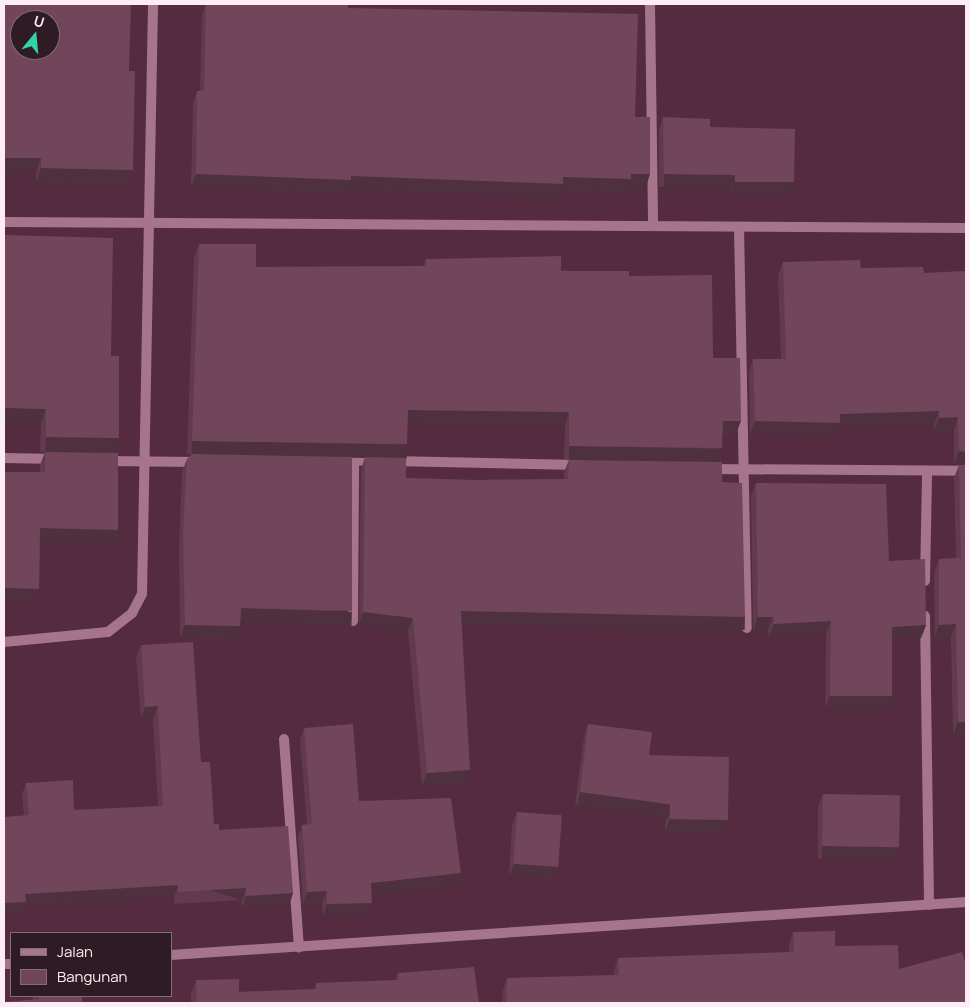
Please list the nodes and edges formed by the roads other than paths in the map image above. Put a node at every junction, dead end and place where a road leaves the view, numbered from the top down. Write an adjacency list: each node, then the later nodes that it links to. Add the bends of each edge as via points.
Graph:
1 (153, 4): 4 (street)
2 (650, 4): 5 (street)
3 (4, 222): 4 (street)
4 (147, 225): 5 (street); 13 (street)
5 (653, 226): 6 (street)
6 (739, 227): 7 (street); 17 (street)
7 (966, 228)
8 (4, 458): 9 (street)
9 (70, 460)
10 (89, 460): 13 (street)
11 (324, 460): 12 (street)
12 (354, 460): 15 (street); 20 (street)
13 (145, 462): 14 (street); 22 (street, via 139,605 108,632)
14 (215, 462)
15 (589, 466)
16 (696, 468): 17 (street)
17 (745, 470): 19 (street); 21 (street)
18 (966, 471): 19 (street)
19 (927, 473): 25 (street, via 925,595)
20 (353, 620)
21 (747, 628)
22 (4, 642)
23 (284, 739): 26 (street)
24 (966, 902): 25 (street)
25 (929, 904): 26 (street)
26 (299, 947): 27 (street)
27 (172, 955)

